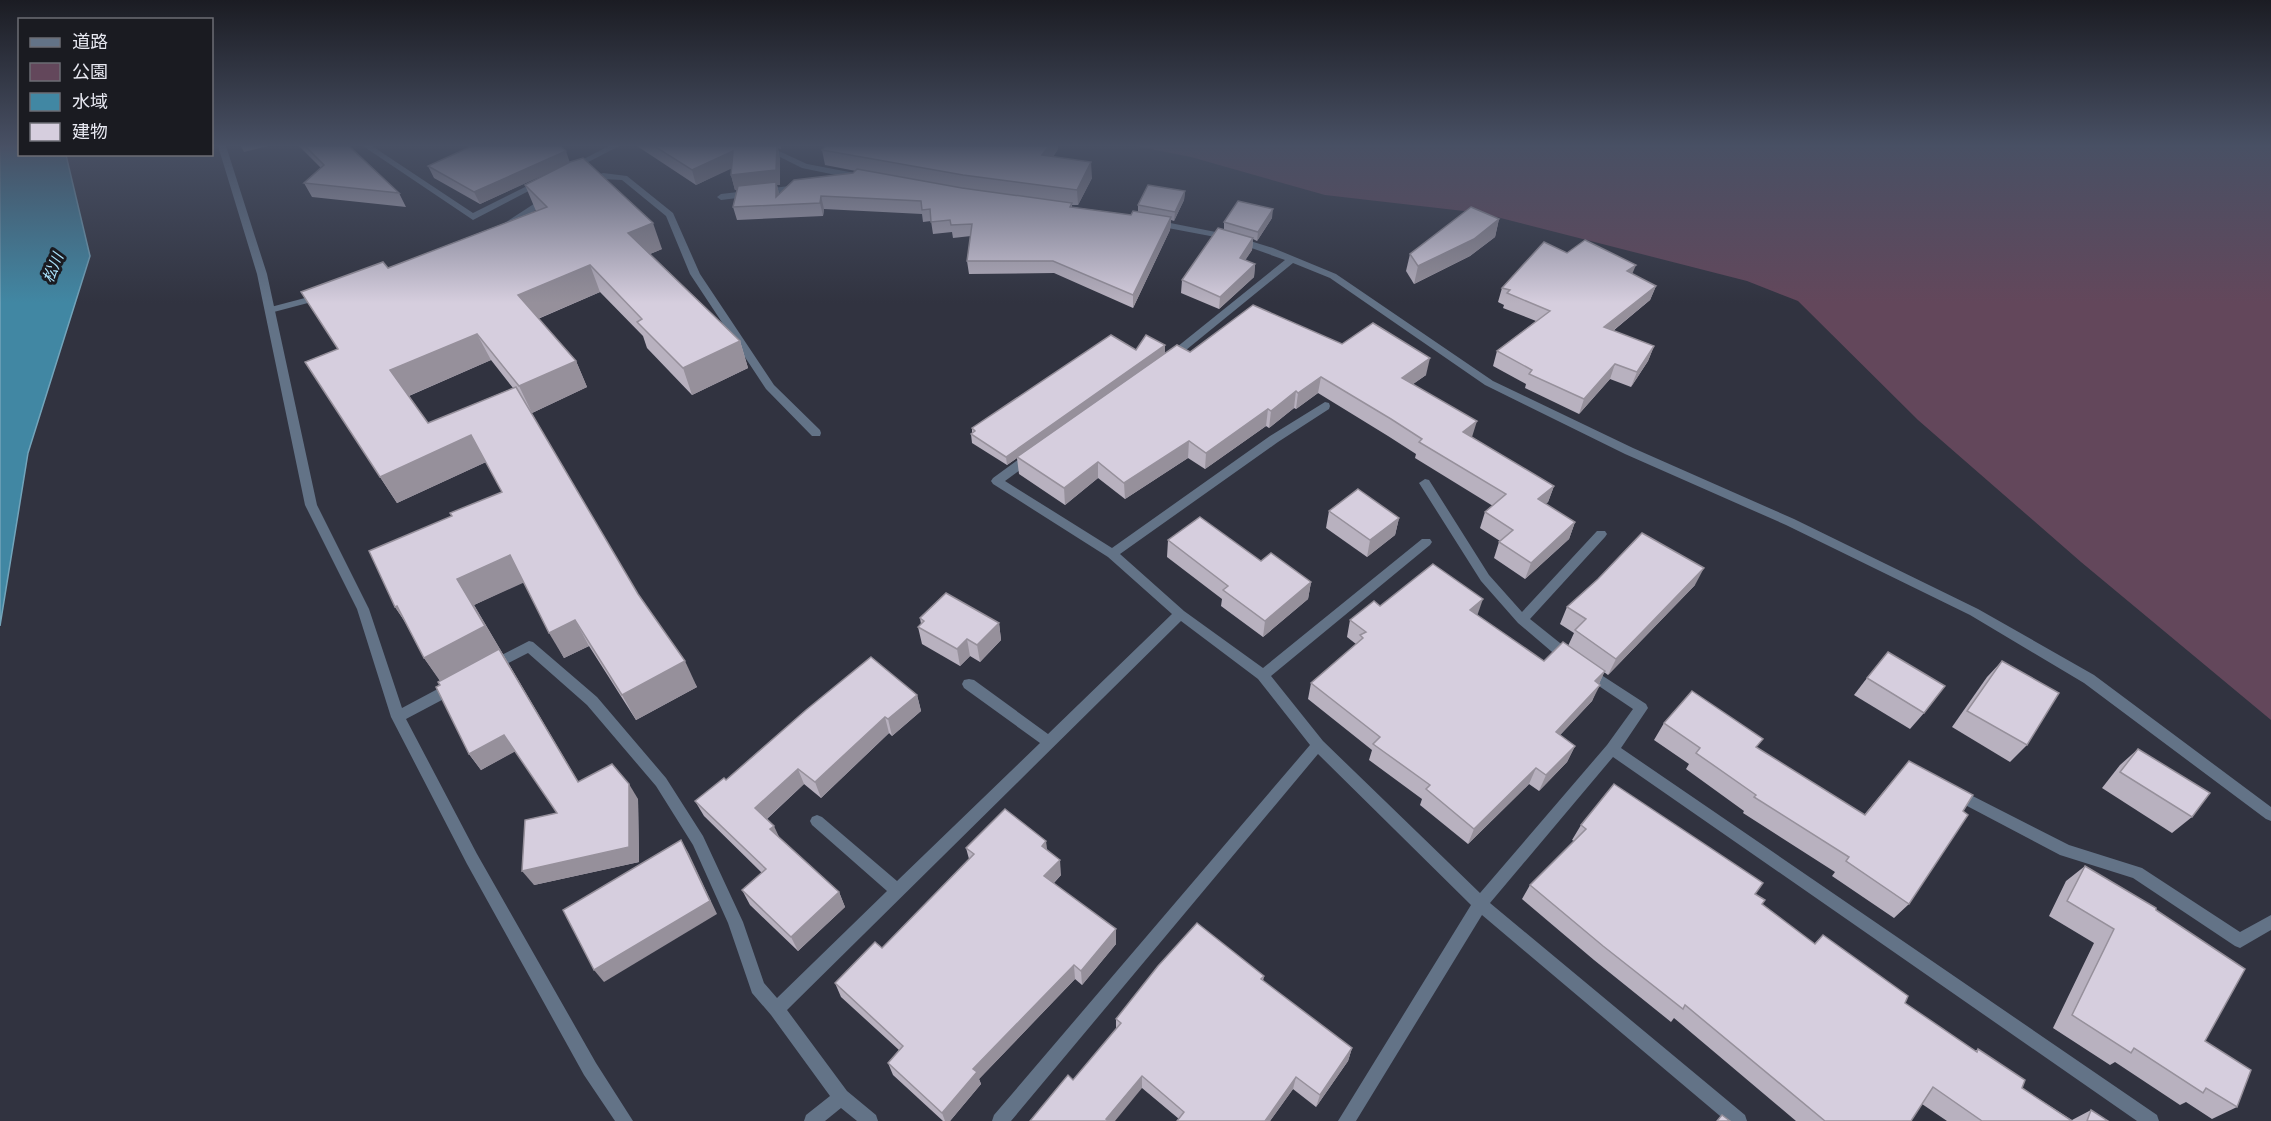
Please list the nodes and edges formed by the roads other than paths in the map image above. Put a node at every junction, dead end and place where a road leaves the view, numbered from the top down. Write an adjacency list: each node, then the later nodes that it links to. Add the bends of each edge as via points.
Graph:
1 (238, 198): 10 (street)
2 (444, 198): 3 (street, via 472,217)
3 (509, 198)
4 (547, 198): 7 (street)
5 (651, 198): 13 (street, via 670,215 695,274 770,387)
6 (1138, 219): 8 (street, via 1228,237)
7 (495, 233)
8 (1292, 259): 11 (street); 28 (street, via 1334,276 1489,383 1974,612 2089,679)
9 (331, 295): 10 (street)
10 (270, 310): 23 (street, via 311,505 363,609)
11 (1166, 361)
12 (1325, 406): 18 (street)
13 (816, 433)
14 (1044, 448): 18 (street, via 997,481)
15 (1425, 483): 20 (street, via 1485,578)
16 (1601, 534): 20 (street)
17 (1426, 542): 21 (street)
18 (1112, 554): 19 (street)
19 (1180, 614): 21 (street); 24 (street)
20 (1522, 620): 26 (street, via 1641,708)
21 (1263, 675): 25 (street)
22 (969, 684): 24 (street)
23 (398, 717): 33 (street, via 529,646 592,701 661,782 698,841 735,922 758,988); 35 (street, via 584,1059)
24 (1049, 742): 30 (street)
25 (1318, 745): 31 (street); 38 (street)
26 (1612, 749): 31 (street); 41 (street)
27 (1945, 788): 32 (street, via 2065,850 2137,873 2240,941)
28 (2271, 815)
29 (817, 821): 30 (street)
30 (898, 891): 33 (street)
31 (1480, 904): 39 (street); 40 (street)
32 (2271, 922)
33 (777, 1010): 34 (street)
34 (841, 1097): 36 (street); 37 (street)
35 (625, 1121)
36 (812, 1121)
37 (870, 1121)
38 (1000, 1121)
39 (1346, 1121)
40 (1739, 1121)
41 (2151, 1121)

